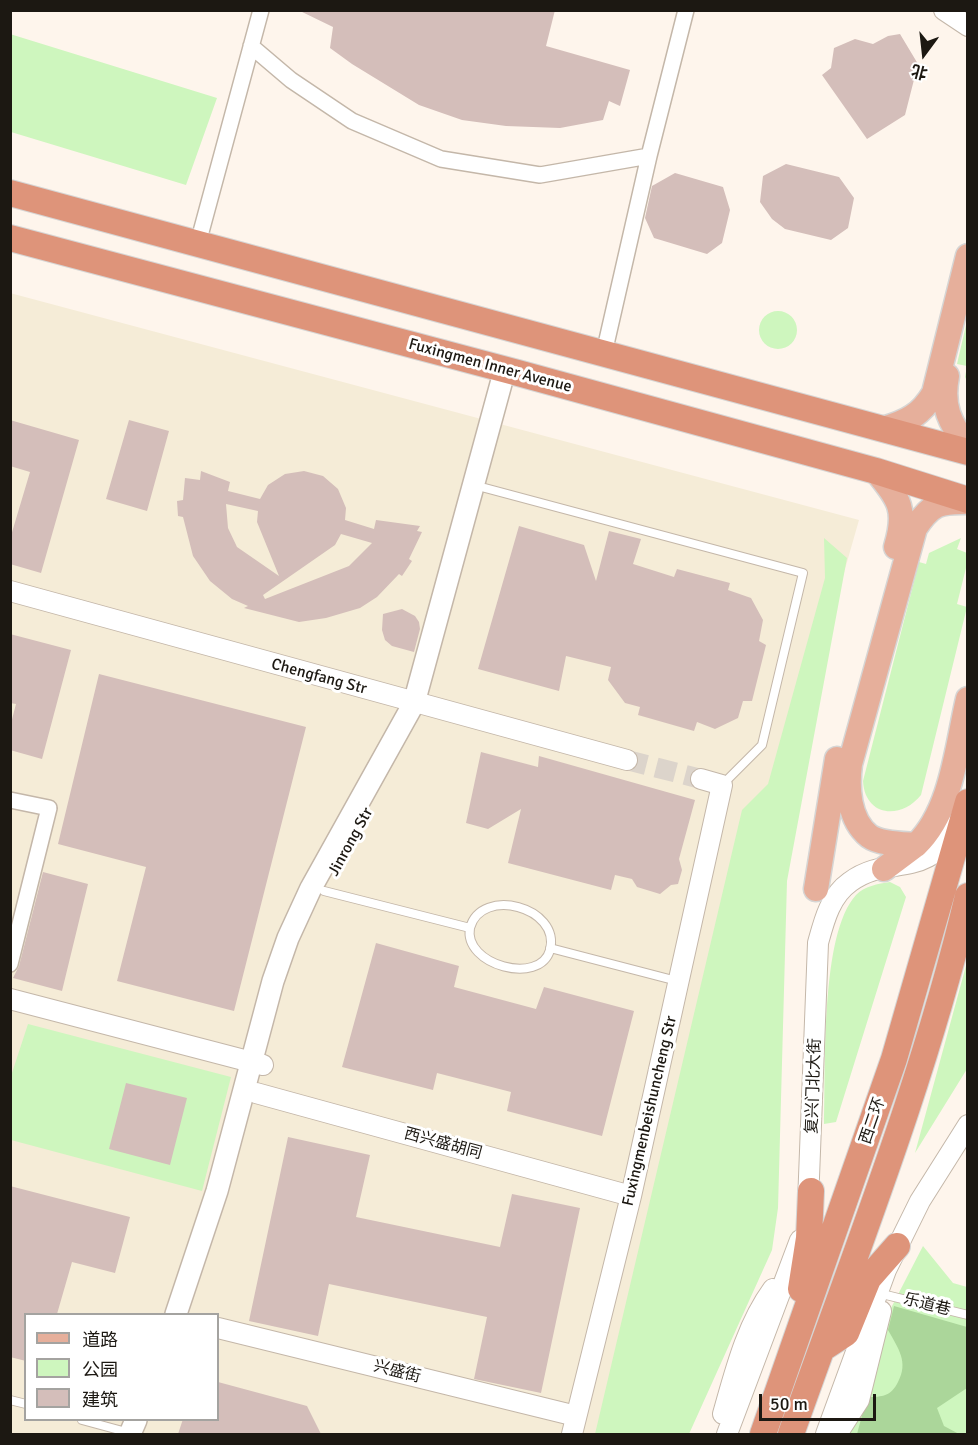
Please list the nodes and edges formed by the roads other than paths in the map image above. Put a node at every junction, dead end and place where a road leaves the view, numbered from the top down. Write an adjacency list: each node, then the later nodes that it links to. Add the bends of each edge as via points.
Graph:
1 (261, 10): 7 (street)
2 (686, 10): 8 (street)
3 (944, 10): 6 (street)
4 (954, 10): 5 (street)
5 (968, 13)
6 (968, 26)
7 (251, 46): 8 (street, via 291,80 352,121 441,159 540,175); 11 (street)
8 (649, 156): 14 (street)
9 (10, 193): 11 (highway)
10 (10, 238): 15 (highway, Fuxingmen Inner Avenue)
11 (198, 243): 14 (highway)
12 (968, 256): 16 (main road, via 934,393 925,409 909,421)
13 (968, 287): 17 (main road, via 943,395 951,424)
14 (604, 353): 16 (highway)
15 (512, 371): 18 (highway, Fuxingmen Inner Avenue); 19 (main road, Jinrong Str); 23 (main road)
16 (883, 429): 17 (highway)
17 (968, 450)
18 (876, 471): 20 (highway, Fuxingmen Inner Avenue); 31 (main road, via 894,493 903,524 837,760)
19 (485, 488): 23 (main road, Jinrong Str); 26 (lane, via 803,573 762,745)
20 (968, 501): 29 (main road, via 943,501 926,512 915,528 847,783 855,817 869,836)
21 (10, 591): 23 (street, Chengfang Str)
22 (968, 699): 29 (main road, via 938,818)
23 (419, 705): 24 (street, Chengfang Str); 32 (main road, Jinrong Str); 40 (main road, via 311,888 273,981)
24 (627, 760)
25 (701, 779): 26 (street)
26 (722, 785): 38 (street, Fuxingmenbeishuncheng Str)
27 (10, 800): 37 (street, via 49,808)
28 (967, 803): 30 (street, 复兴门北大街, via 952,833 933,856); 52 (highway, 西二环, via 894,1059)
29 (916, 845): 30 (main road)
30 (884, 869): 35 (street, 复兴门北大街, via 850,881 838,893 828,909)
31 (816, 889): 35 (street)
32 (324, 891): 34 (lane); 40 (main road, Jinrong Str, via 283,986)
33 (968, 896): 53 (highway, 西二环, via 922,1067)
34 (470, 928): 36 (lane, via 475,948 498,965 528,968 544,961); 36 (lane, via 483,908 519,908 545,922 551,934)
35 (818, 943): 43 (street, 复兴门北大街)
36 (550, 948): 38 (lane)
37 (10, 964)
38 (678, 982): 44 (street, Fuxingmenbeishuncheng Str)
39 (10, 999): 40 (street)
40 (257, 1064): 41 (main road, Jinrong Str); 48 (main road)
41 (256, 1093): 44 (street, 西兴盛胡同); 49 (main road, Jinrong Str, via 230,1193)
42 (968, 1125): 45 (street)
43 (811, 1191): 46 (street, 复兴门北大街); 52 (highway, via 809,1238)
44 (631, 1196): 55 (street, Fuxingmenbeishuncheng Str)
45 (897, 1246): 47 (street); 53 (highway, via 868,1279 846,1333); 61 (street, via 875,1294)
46 (794, 1260): 57 (street, via 754,1321 740,1354); 58 (street, 复兴门北大街)
47 (886, 1295): 50 (lane, 乐道巷); 62 (street, via 859,1400)
48 (176, 1313)
49 (188, 1313)
50 (968, 1316)
51 (219, 1328): 55 (street, 兴盛街)
52 (792, 1348): 59 (highway, 西二环)
53 (821, 1350): 60 (highway, 西二环)
54 (91, 1421): 56 (lane)
55 (574, 1425)
56 (135, 1431)
57 (717, 1434)
58 (728, 1434)
59 (763, 1434)
60 (791, 1434)
61 (826, 1434)
62 (837, 1434)

